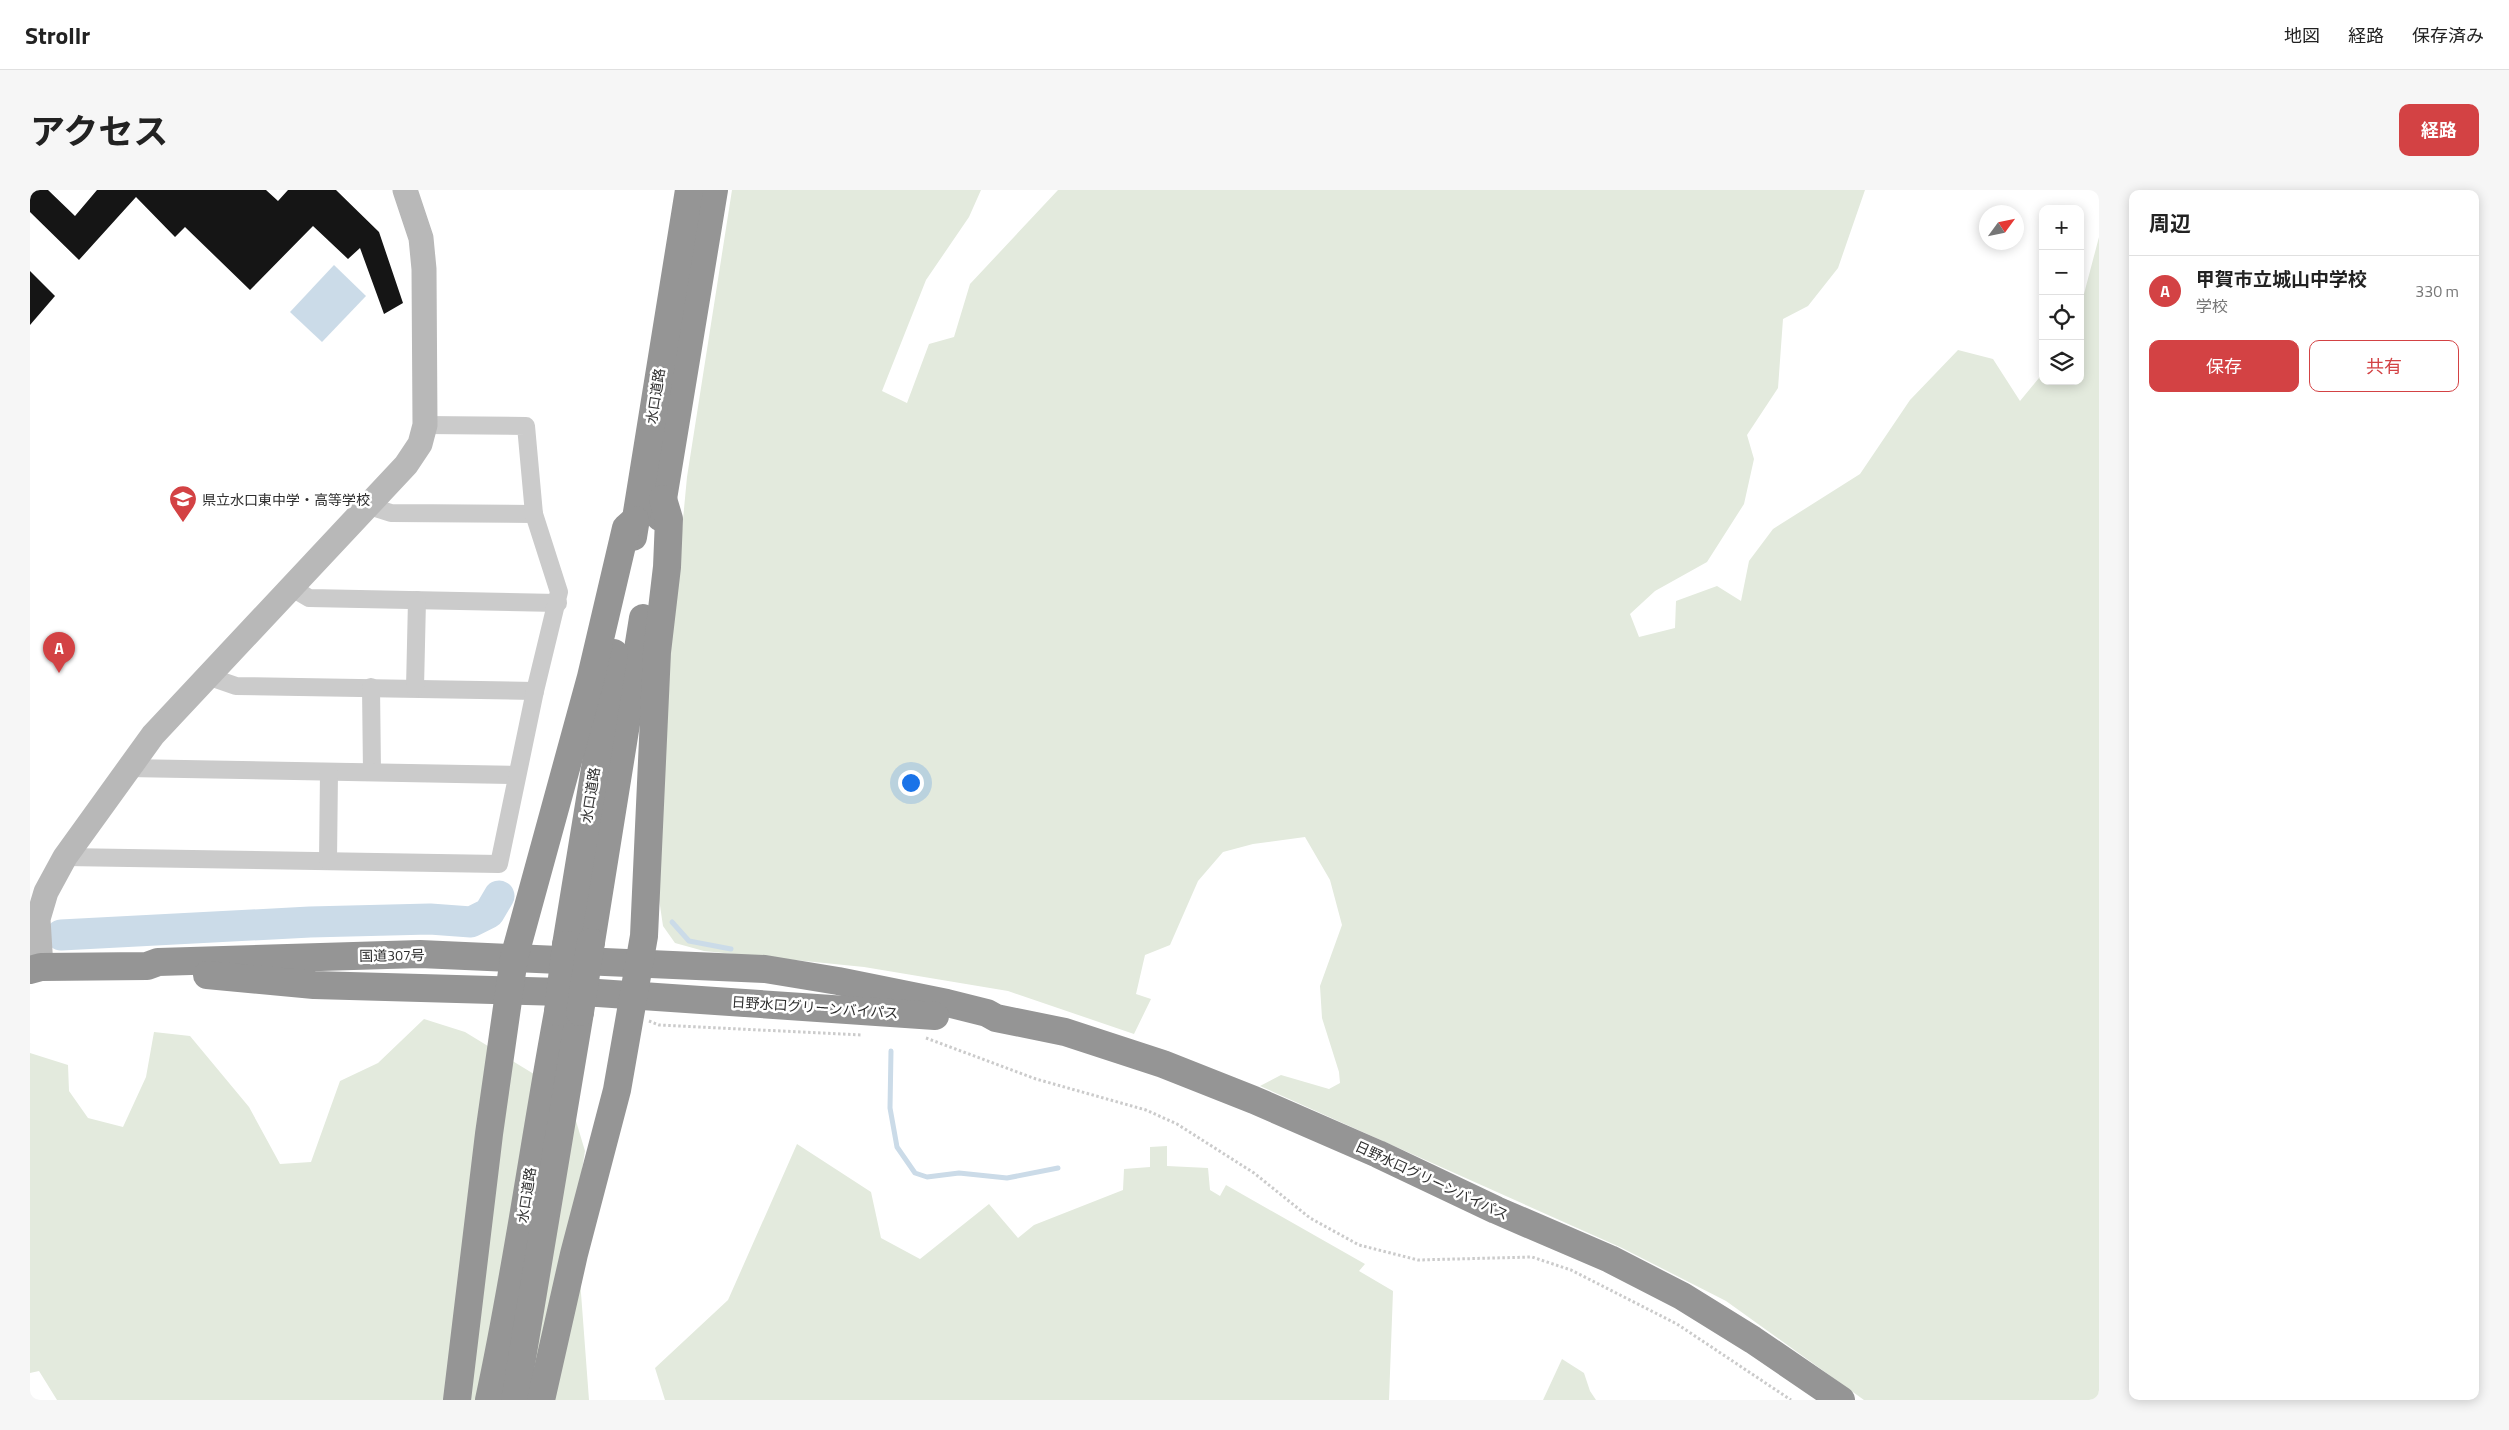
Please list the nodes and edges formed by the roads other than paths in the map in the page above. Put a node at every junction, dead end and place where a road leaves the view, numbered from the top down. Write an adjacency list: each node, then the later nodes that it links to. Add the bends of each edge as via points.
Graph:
1 (405, 190): 4 (street, via 421,238 424,269)
2 (689, 190): 8 (highway, 水口道路)
3 (714, 190): 5 (highway, 水口道路)
4 (425, 425): 6 (street, via 420,444 406,465); 7 (street, via 526,426)
5 (662, 499): 22 (highway, via 669,529 657,652); 23 (highway, 水口道路)
6 (369, 506): 7 (street, via 391,513); 9 (street)
7 (534, 514): 11 (street, via 559,592)
8 (635, 520): 23 (highway, 水口道路); 24 (highway, via 626,528 591,678)
9 (292, 588): 10 (street, via 309,598); 12 (street)
10 (417, 600): 11 (street); 14 (street)
11 (558, 603): 15 (street)
12 (210, 677): 13 (street, via 236,686); 16 (street, via 153,735)
13 (371, 687): 14 (street); 18 (street)
14 (415, 688): 15 (street)
15 (535, 692): 19 (street)
16 (127, 768): 17 (street); 20 (street)
17 (329, 772): 18 (street); 21 (street)
18 (372, 772): 19 (street)
19 (517, 775): 21 (street, via 499,864)
20 (66, 857): 21 (street); 28 (street, via 46,892 38,919)
21 (328, 861)
22 (645, 907): 25 (highway); 27 (highway, via 659,942 674,956)
23 (578, 944): 31 (highway, 水口道路, bridge)
24 (514, 958): 25 (highway, 国道307号); 26 (highway, 国道307号, via 392,955 158,962); 29 (highway)
25 (638, 965): 27 (highway, 日野水口グリーンバイパス); 30 (highway)
26 (146, 966): 28 (highway, 国道307号); 29 (highway, 国道307号, via 157,971 314,985)
27 (695, 967): 32 (highway, 日野水口グリーンバイパス, via 765,969 838,980 947,1003)
28 (36, 968)
29 (508, 992): 30 (highway, 国道307号); 33 (highway)
30 (633, 996): 32 (highway, 日野水口グリーンバイパス, via 986,1021); 36 (highway, via 617,1090 574,1254)
31 (569, 1012): 34 (highway, 水口道路, via 541,1102); 35 (highway, 水口道路)
32 (996, 1018): 37 (highway, 日野水口グリーンバイパス, via 1065,1032 1163,1064 1254,1100 1610,1258 1698,1306)
33 (457, 1400)
34 (490, 1400)
35 (515, 1400)
36 (541, 1400)
37 (1841, 1400)

